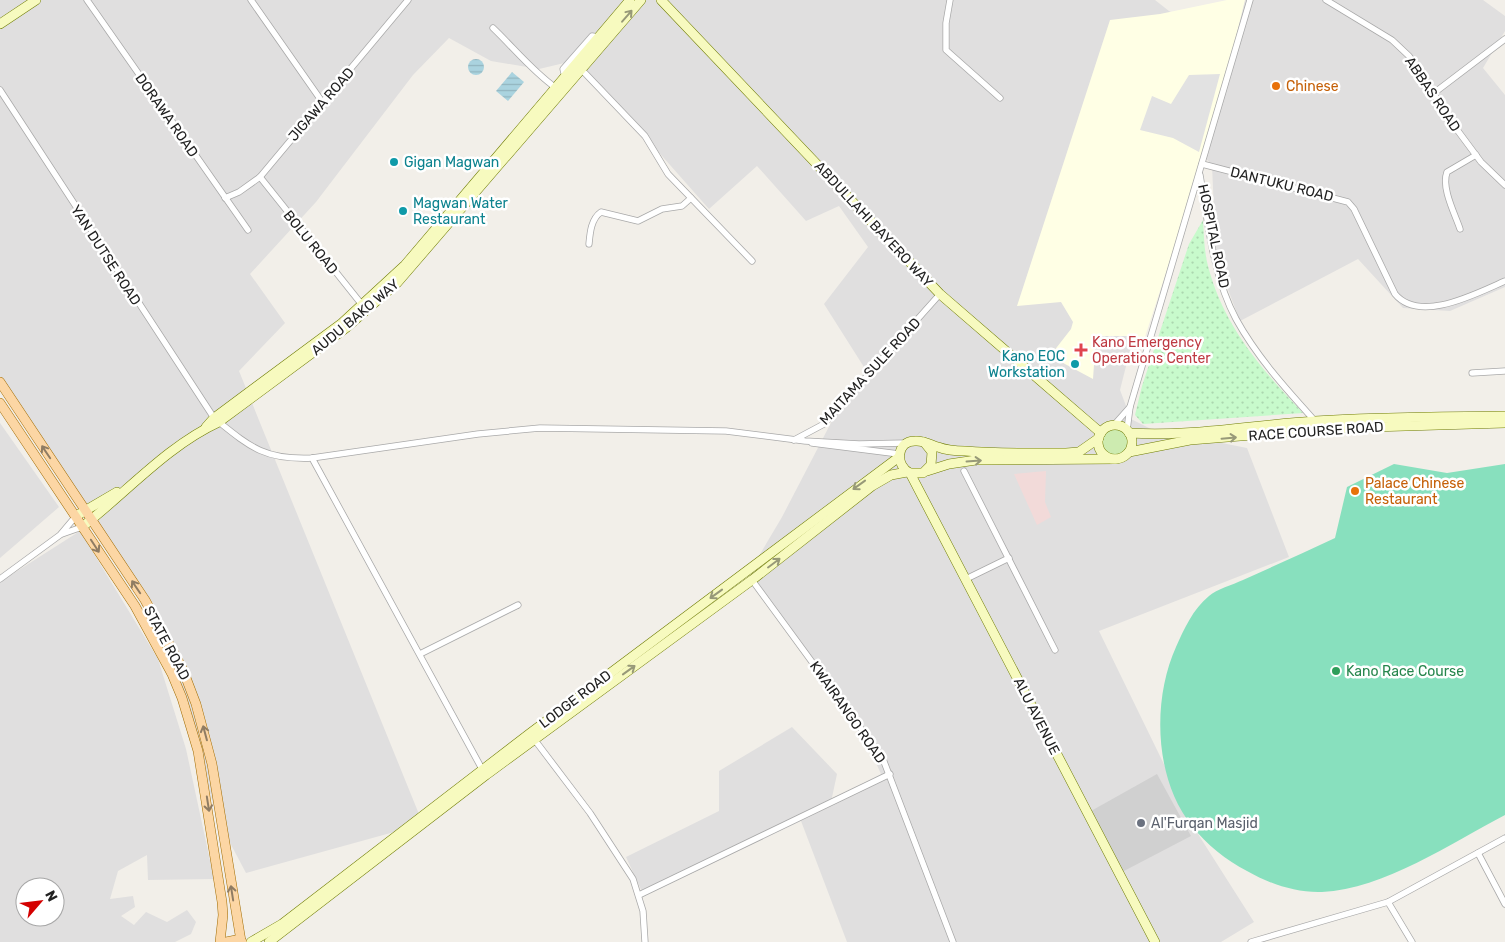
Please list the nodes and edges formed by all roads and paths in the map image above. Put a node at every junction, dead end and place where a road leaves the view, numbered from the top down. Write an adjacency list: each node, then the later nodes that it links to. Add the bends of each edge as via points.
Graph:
1 (36, 0): 11 (street)
2 (87, 0): 25 (street, DORAWA ROAD)
3 (251, 0): 19 (street)
4 (408, 0): 19 (street, JIGAWA ROAD)
5 (630, 0): 15 (street, AUDU BAKO WAY)
6 (641, 0): 14 (street, AUDU BAKO WAY, one-way to 6)
7 (661, 0): 32 (street, ABDULLAHI BAYERO WAY)
8 (950, 0): 18 (street, via 946,50)
9 (1250, 0): 21 (street, HOSPITAL ROAD)
10 (1326, 0): 17 (street, ABBAS ROAD, via 1392,40 1409,56)
11 (0, 24)
12 (492, 28): 15 (street, via 539,76)
13 (1505, 40): 17 (street)
14 (581, 69): 26 (street, via 645,136 661,166); 40 (street, AUDU BAKO WAY, via 397,283 346,328)
15 (556, 88): 33 (street, AUDU BAKO WAY, via 426,241)
16 (0, 90): 40 (street, YAN DUTSE ROAD)
17 (1434, 93): 20 (street, ABBAS ROAD)
18 (1000, 98)
19 (323, 103): 23 (street, JIGAWA ROAD)
20 (1476, 155): 24 (street, ABBAS ROAD); 27 (street, via 1445,175)
21 (1202, 164): 22 (street, HOSPITAL ROAD); 31 (street, DANTUKU ROAD, via 1348,202 1395,294 1411,306 1449,304)
22 (1200, 173): 38 (street, HOSPITAL ROAD); 41 (street, HOSPITAL ROAD, via 1220,277 1235,317 1255,350)
23 (260, 177): 25 (street, JIGAWA ROAD); 33 (street, BOLU ROAD)
24 (1505, 185)
25 (225, 198): 28 (street, DORAWA ROAD)
26 (691, 198): 29 (street, via 682,206 662,209 638,221 601,212 595,217); 30 (street)
27 (1460, 229)
28 (248, 230)
29 (589, 244)
30 (752, 261)
31 (1505, 281)
32 (940, 294): 45 (street, ABDULLAHI BAYERO WAY); 46 (street, MAITAMA SULE ROAD, via 824,424)
33 (363, 306): 40 (street, AUDU BAKO WAY)
34 (1505, 372): 35 (street)
35 (1472, 373)
36 (0, 382): 57 (main road, STATE ROAD, one-way to 36)
37 (0, 403): 58 (main road, STATE ROAD)
38 (1130, 406): 43 (street, HOSPITAL ROAD); 44 (street)
39 (1505, 416): 41 (street, RACE COURSE ROAD)
40 (216, 420): 52 (street, YAN DUTSE ROAD, via 248,444 272,455 286,459); 56 (street, AUDU BAKO WAY)
41 (1315, 421): 44 (street, RACE COURSE ROAD, via 1162,436)
42 (1505, 423): 50 (street, RACE COURSE ROAD, one-way to 42, via 1190,440 1339,428)
43 (1114, 425): 44 (street); 45 (street)
44 (1128, 432): 50 (street, via 1132,441)
45 (1100, 435): 48 (street, via 1079,452 1066,453 964,451 939,448); 53 (street, via 1098,444 1104,455)
46 (794, 440): 47 (street, YAN DUTSE ROAD); 52 (street, YAN DUTSE ROAD, via 726,431 540,428)
47 (806, 441): 49 (street); 51 (street)
48 (924, 442): 49 (street); 54 (street, via 933,459)
49 (908, 443): 51 (street)
50 (1129, 452): 53 (street)
51 (899, 456): 54 (street, via 901,465); 70 (street, LODGE ROAD, one-way to 70)
52 (312, 458): 68 (street)
53 (1116, 459): 54 (street, one-way to 53, via 976,460)
54 (916, 472): 64 (street, ALU AVENUE, via 918,490); 65 (street, LODGE ROAD, one-way to 54, via 872,486 891,475)
55 (964, 472): 62 (street)
56 (130, 484): 57 (street, AUDU BAKO WAY); 59 (street, AUDU BAKO WAY)
57 (85, 510): 58 (street, AUDU BAKO WAY); 59 (main road, STATE ROAD)
58 (76, 516): 60 (main road, STATE ROAD); 61 (street)
59 (91, 520): 60 (street, AUDU BAKO WAY); 79 (main road, STATE ROAD, one-way to 59, via 212,764 190,688 145,600)
60 (82, 526): 61 (street); 77 (main road, STATE ROAD, one-way to 77, via 148,626 182,698 198,751 206,795 222,902)
61 (60, 535): 63 (street)
62 (1009, 558): 64 (street); 67 (street)
63 (0, 579)
64 (966, 579): 84 (street, ALU AVENUE)
65 (752, 580): 69 (street, LODGE ROAD, one-way to 65); 71 (street, KWAIRANGO ROAD, via 876,747)
66 (518, 605): 68 (street)
67 (1055, 650)
68 (420, 654): 70 (street)
69 (534, 740): 74 (street, via 622,860); 81 (street, LODGE ROAD)
70 (482, 770): 80 (street, LODGE ROAD, via 282,924)
71 (890, 774): 74 (street); 83 (street, KWAIRANGO ROAD)
72 (1505, 838): 73 (street)
73 (1478, 853): 75 (street); 76 (street)
74 (639, 895): 82 (street)
75 (1388, 902): 85 (street); 86 (street)
76 (1505, 904)
77 (220, 942)
78 (226, 942): 79 (main road)
79 (242, 942)
80 (251, 942)
81 (269, 942)
82 (645, 942)
83 (953, 942)
84 (1154, 942)
85 (1251, 942)
86 (1412, 942)

